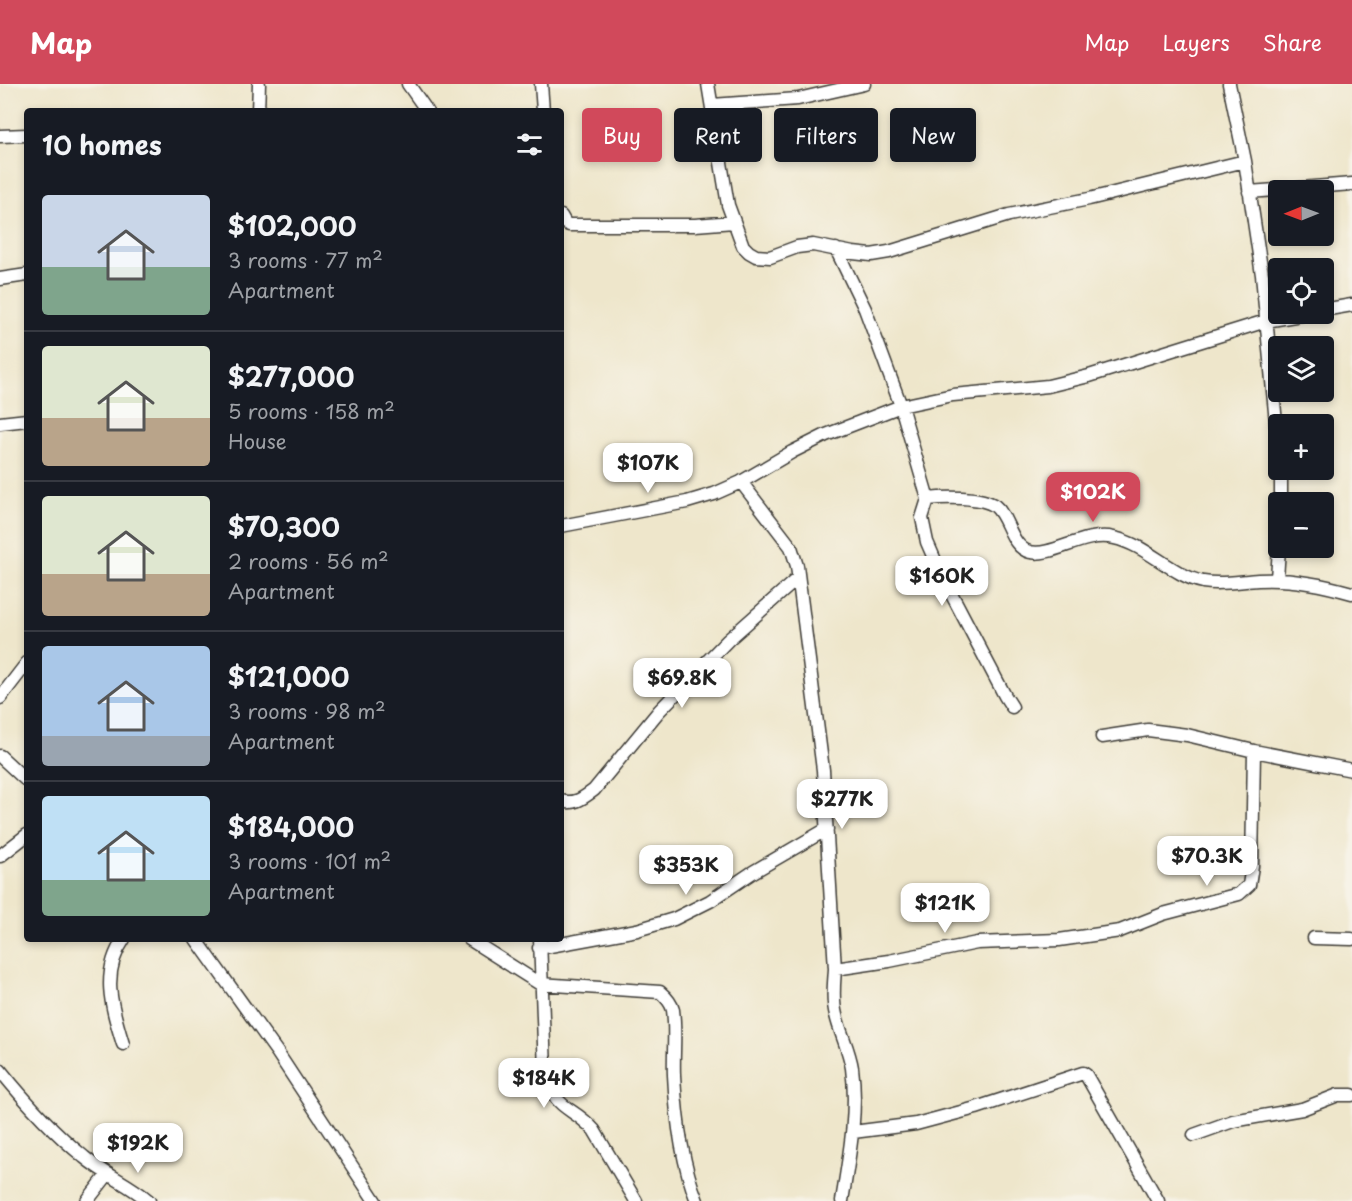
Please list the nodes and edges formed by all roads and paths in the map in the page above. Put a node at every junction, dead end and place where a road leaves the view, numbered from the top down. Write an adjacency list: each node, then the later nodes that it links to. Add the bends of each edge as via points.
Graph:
1 (259, 84): 8 (street)
2 (408, 84): 9 (street)
3 (541, 84): 10 (street)
4 (708, 84): 7 (street)
5 (864, 84): 7 (street, via 798,99)
6 (1230, 84): 13 (street)
7 (712, 105): 17 (street)
8 (258, 108)
9 (425, 108)
10 (543, 108)
11 (24, 135): 12 (street)
12 (0, 136)
13 (1245, 161): 15 (street); 18 (street, via 1009,214 889,252 871,255)
14 (1352, 184): 15 (street)
15 (1249, 192): 23 (street)
16 (564, 221): 17 (street, via 569,225)
17 (734, 222): 18 (street, via 743,246 756,256 770,257 813,245)
18 (836, 249): 24 (street, via 865,309)
19 (24, 275): 20 (street)
20 (0, 279)
21 (1352, 305): 22 (street)
22 (1334, 308)
23 (1266, 321): 24 (street, via 1048,386 952,395); 25 (street)
24 (900, 406): 28 (street, via 826,435); 29 (street)
25 (1275, 414)
26 (24, 420): 27 (street)
27 (0, 423)
28 (741, 482): 30 (street, via 687,502); 32 (street, via 791,547)
29 (928, 499): 33 (street, via 993,504 1017,542 1030,552 1048,551 1081,539 1113,537 1203,582); 37 (street, via 922,518 927,542)
30 (564, 525)
31 (1278, 558): 33 (street)
32 (798, 578): 43 (street, via 674,695 594,790 582,800); 44 (street)
33 (1277, 579): 34 (street, via 1306,581)
34 (1352, 593)
35 (24, 667): 36 (street)
36 (0, 698)
37 (1012, 707)
38 (1102, 737): 39 (street, via 1148,730 1187,735)
39 (1254, 752): 41 (street); 54 (street, via 1252,866 1249,885 1239,894 1163,914 1120,931 1059,940 977,943)
40 (0, 756): 42 (street)
41 (1352, 770)
42 (24, 778)
43 (564, 802)
44 (827, 829): 49 (street, via 674,919 637,930); 54 (street)
45 (24, 837): 46 (street)
46 (0, 856)
47 (1314, 938): 48 (street)
48 (1352, 939)
49 (564, 940)
50 (122, 942): 56 (street, via 115,954 109,993)
51 (198, 942): 64 (street)
52 (474, 942): 55 (street)
53 (539, 944): 55 (street)
54 (835, 969): 59 (street, via 836,1014 852,1068)
55 (540, 984): 65 (street, via 545,1070 550,1089 556,1101 594,1130); 66 (street, via 660,992 668,998 673,1009 680,1129)
56 (123, 1044)
57 (0, 1070): 61 (street, via 84,1158)
58 (1352, 1095): 60 (street, via 1338,1095 1302,1109 1233,1121)
59 (853, 1132): 67 (street); 68 (street, via 916,1124 1083,1073)
60 (1194, 1135)
61 (108, 1174): 62 (street); 63 (street)
62 (87, 1201)
63 (149, 1201)
64 (375, 1201)
65 (636, 1201)
66 (697, 1201)
67 (842, 1201)
68 (1158, 1201)

